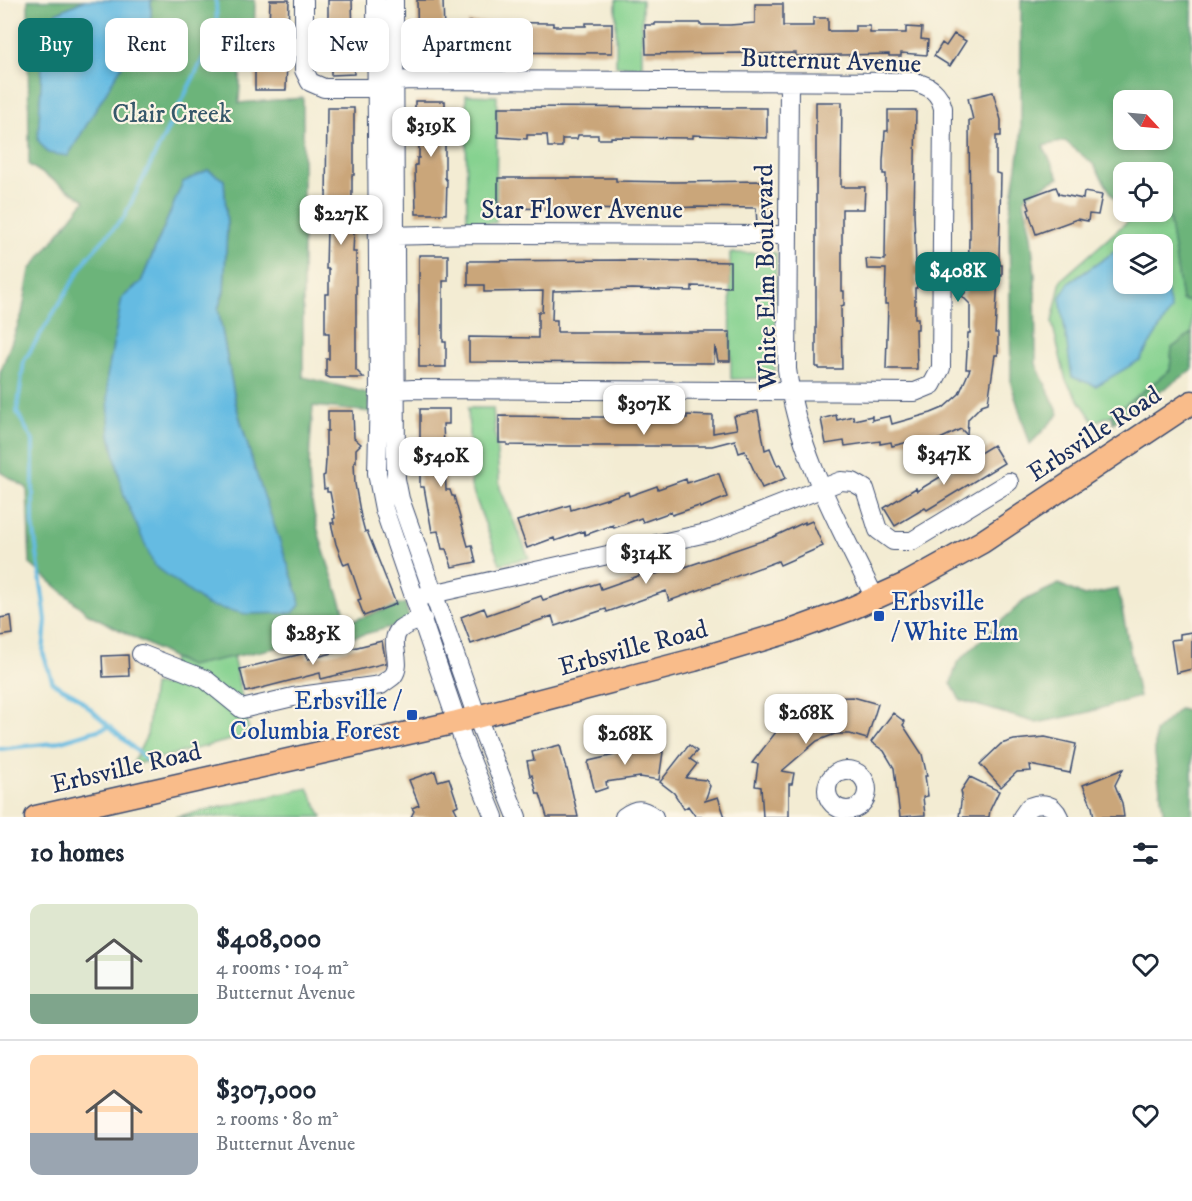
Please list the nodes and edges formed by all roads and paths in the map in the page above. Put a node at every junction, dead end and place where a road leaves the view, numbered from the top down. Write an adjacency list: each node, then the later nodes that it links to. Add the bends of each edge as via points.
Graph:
1 (304, 0): 6 (street, via 304,70 310,82 324,88)
2 (375, 0): 6 (street)
3 (394, 0): 4 (street)
4 (395, 81): 5 (street, Butternut Avenue); 6 (street, Butternut Avenue); 8 (street)
5 (789, 82): 7 (street, White Elm Boulevard); 9 (street, Butternut Avenue, via 915,82 933,88 943,108 941,368 932,385 915,392)
6 (376, 88): 8 (street)
7 (788, 235): 8 (street, Star Flower Avenue); 9 (street, White Elm Boulevard)
8 (385, 236): 10 (street)
9 (790, 390): 10 (street, Butternut Avenue); 13 (street, White Elm Boulevard, via 802,440)
10 (386, 391): 14 (street, via 400,499); 15 (street, via 377,473 384,509)
11 (1192, 402): 16 (main road, Erbsville Road, via 982,542)
12 (1009, 482): 13 (street, via 912,541 893,541 878,530 865,489 853,482 841,481)
13 (820, 488): 14 (street, via 711,531); 16 (street, White Elm Boulevard)
14 (434, 594): 15 (street); 19 (street)
15 (416, 598): 17 (street)
16 (875, 598): 19 (main road, Erbsville Road, via 744,646)
17 (423, 619): 18 (street, via 400,629 395,644 398,665 393,676 381,685 242,709 205,679); 19 (street)
18 (141, 654)
19 (467, 719): 20 (main road, Erbsville Road); 21 (street); 22 (street)
20 (36, 817)
21 (494, 817)
22 (517, 817)
23 (624, 817): 24 (street, via 634,810 645,810)
24 (654, 817)
25 (1022, 817): 26 (street, via 1029,807 1043,803 1054,808)
26 (1059, 817)

